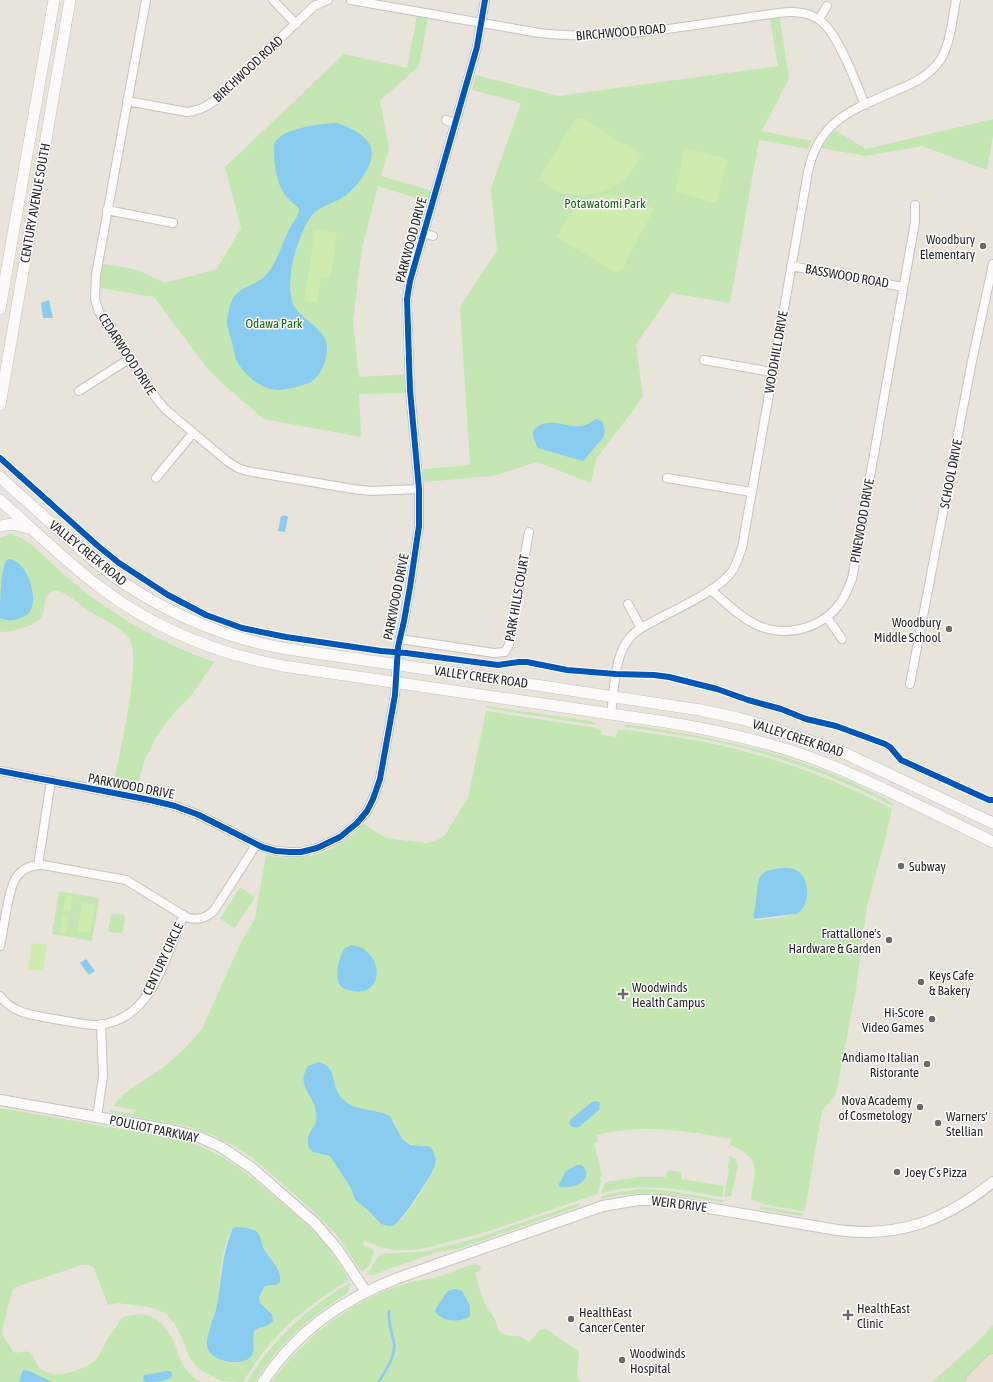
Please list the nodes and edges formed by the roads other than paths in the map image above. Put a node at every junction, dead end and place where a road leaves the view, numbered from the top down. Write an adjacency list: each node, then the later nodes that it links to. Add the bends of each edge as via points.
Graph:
1 (54, 0): 25 (main road, CENTURY AVENUE SOUTH)
2 (70, 0): 30 (main road, CENTURY AVENUE SOUTH)
3 (146, 0): 13 (street, CEDARWOOD DRIVE)
4 (273, 0): 12 (street)
5 (328, 0): 12 (street, BIRCHWOOD ROAD, via 314,6)
6 (351, 0): 11 (street, BIRCHWOOD ROAD)
7 (485, 0): 11 (street, PARKWOOD DRIVE)
8 (956, 0): 14 (street, WOODHILL DRIVE, via 946,50 933,69 912,84)
9 (827, 6): 10 (street)
10 (819, 19): 11 (street, BIRCHWOOD ROAD, via 796,12 786,12 624,34 591,36 539,33); 14 (street, via 837,40)
11 (481, 22): 16 (street, PARKWOOD DRIVE, via 477,47)
12 (296, 24): 13 (street, BIRCHWOOD ROAD, via 207,107 187,112)
13 (127, 101): 18 (street, CEDARWOOD DRIVE)
14 (865, 104): 23 (street, WOODHILL DRIVE, via 829,128 817,144 808,172)
15 (446, 120): 16 (street)
16 (455, 124): 20 (street, PARKWOOD DRIVE)
17 (915, 205): 24 (street, PINEWOOD DRIVE, via 915,222)
18 (107, 210): 19 (street); 26 (street, CEDARWOOD DRIVE, via 96,275 95,299 99,312)
19 (173, 223)
20 (424, 233): 21 (street); 35 (street, PARKWOOD DRIVE, via 407,299 410,390)
21 (434, 236)
22 (993, 264): 49 (street, SCHOOL DRIVE)
23 (791, 266): 24 (street, BASSWOOD ROAD); 28 (street, WOODHILL DRIVE)
24 (903, 287): 43 (street, PINEWOOD DRIVE, via 852,579 839,605)
25 (0, 309)
26 (129, 359): 29 (street); 31 (street, CEDARWOOD DRIVE, via 165,409)
27 (704, 360): 28 (street)
28 (772, 372): 36 (street, WOODHILL DRIVE)
29 (80, 391)
30 (0, 405)
31 (193, 434): 33 (street); 35 (street, CEDARWOOD DRIVE, via 227,461 247,471 353,489)
32 (0, 477): 47 (main road, VALLEY CREEK ROAD, via 97,564 137,592 176,614 222,633 253,642)
33 (156, 478)
34 (667, 478): 36 (street)
35 (419, 489): 45 (street, PARKWOOD DRIVE, via 417,547)
36 (751, 492): 41 (street, WOODHILL DRIVE, via 738,562 723,582)
37 (0, 500): 39 (main road, VALLEY CREEK ROAD)
38 (0, 526): 39 (main road, via 16,524)
39 (33, 530): 48 (main road, VALLEY CREEK ROAD, via 112,596 156,623 194,640 264,662)
40 (529, 532): 45 (street, PARK HILLS COURT, via 509,645 505,652 494,653)
41 (711, 590): 43 (street, PINEWOOD DRIVE, via 742,616 766,629 800,630); 44 (street, WOODHILL DRIVE)
42 (628, 604): 44 (street)
43 (827, 617): 46 (street)
44 (641, 628): 50 (street, WOODHILL DRIVE, via 628,639 621,651)
45 (400, 639): 47 (street, PARKWOOD DRIVE)
46 (842, 639)
47 (397, 665): 48 (street, PARKWOOD DRIVE); 50 (main road, VALLEY CREEK ROAD)
48 (396, 682): 51 (main road, VALLEY CREEK ROAD); 56 (street, PARKWOOD DRIVE, via 379,784 370,805 357,823 336,840 312,850 285,852)
49 (910, 684)
50 (613, 697): 51 (street, WOODHILL DRIVE); 54 (main road, VALLEY CREEK ROAD, via 738,718 812,741 844,753)
51 (611, 714): 55 (main road, VALLEY CREEK ROAD, via 712,730 791,751 860,778)
52 (0, 771): 53 (street, PARKWOOD DRIVE)
53 (51, 781): 56 (street, PARKWOOD DRIVE, via 175,806 207,818); 57 (street)
54 (993, 823)
55 (993, 842)
56 (256, 845): 58 (street, CENTURY CIRCLE, via 214,911 200,918)
57 (38, 865): 58 (street, CENTURY CIRCLE, via 126,880); 59 (street, via 21,872 12,884)
58 (184, 915): 61 (street, CENTURY CIRCLE, via 154,985 145,999 127,1015)
59 (0, 946)
60 (0, 996): 61 (street, CENTURY CIRCLE, via 10,1006 23,1013 78,1023)
61 (101, 1024): 63 (street, via 103,1076)
62 (0, 1100): 63 (street, POULIOT PARKWAY)
63 (97, 1117): 65 (street, POULIOT PARKWAY, via 192,1135 235,1155 321,1229 346,1260)
64 (993, 1182): 65 (street, WEIR DRIVE, via 930,1220 902,1229 875,1232 837,1230 668,1201 617,1203 596,1208 435,1265)
65 (366, 1292): 68 (street, WEIR DRIVE, via 334,1310 308,1331 283,1356)
66 (993, 1361): 69 (highway)
67 (993, 1379): 70 (highway)
68 (263, 1382)
69 (972, 1382)
70 (990, 1382)

